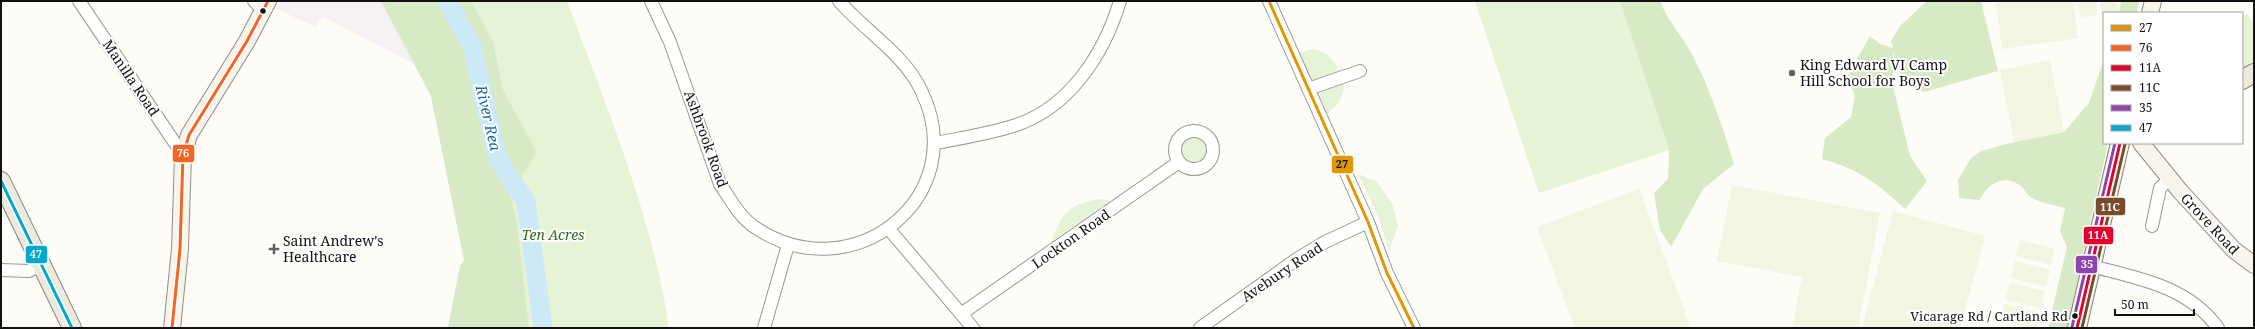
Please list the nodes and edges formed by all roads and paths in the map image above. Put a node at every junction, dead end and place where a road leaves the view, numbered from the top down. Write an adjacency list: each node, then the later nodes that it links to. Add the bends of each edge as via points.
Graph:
1 (79, 1): 16 (street, Manilla Road)
2 (651, 1): 23 (street, Ashbrook Road, via 672,49 720,184 737,210 755,228)
3 (839, 1): 13 (street, via 912,75 922,90)
4 (1120, 1): 13 (street, via 1100,52 1065,94 1043,112 1015,126)
5 (1269, 1): 12 (street)
6 (2153, 1): 8 (street)
7 (262, 4): 16 (street, via 247,41 189,134)
8 (2150, 12)
9 (1360, 70): 12 (street)
10 (2254, 73): 11 (main road)
11 (2243, 79)
12 (1308, 89): 20 (street)
13 (936, 143): 22 (street, Ashbrook Road, via 922,194 903,216)
14 (2120, 144): 26 (main road)
15 (2142, 144): 18 (street, Grove Road)
16 (183, 155): 31 (street, via 180,249)
17 (1179, 162): 28 (street, Lockton Road)
18 (2170, 178): 21 (street, Grove Road, via 2160,188); 25 (street, Grove Road, via 2234,250)
19 (1, 181): 24 (main road)
20 (1368, 222): 29 (street, Avebury Road, via 1325,242 1297,259); 34 (street)
21 (2152, 226)
22 (888, 228): 23 (street, Ashbrook Road, via 862,243 836,249 821,250); 28 (street)
23 (788, 245): 32 (street)
24 (42, 264): 27 (street, via 29,271); 30 (main road)
25 (2254, 265)
26 (2091, 266): 35 (main road); 36 (street, via 2168,288 2204,311)
27 (1, 270)
28 (961, 314): 33 (street)
29 (1208, 326)
30 (72, 328)
31 (172, 328)
32 (764, 328)
33 (973, 328)
34 (1414, 328)
35 (2076, 328)
36 (2218, 328)

